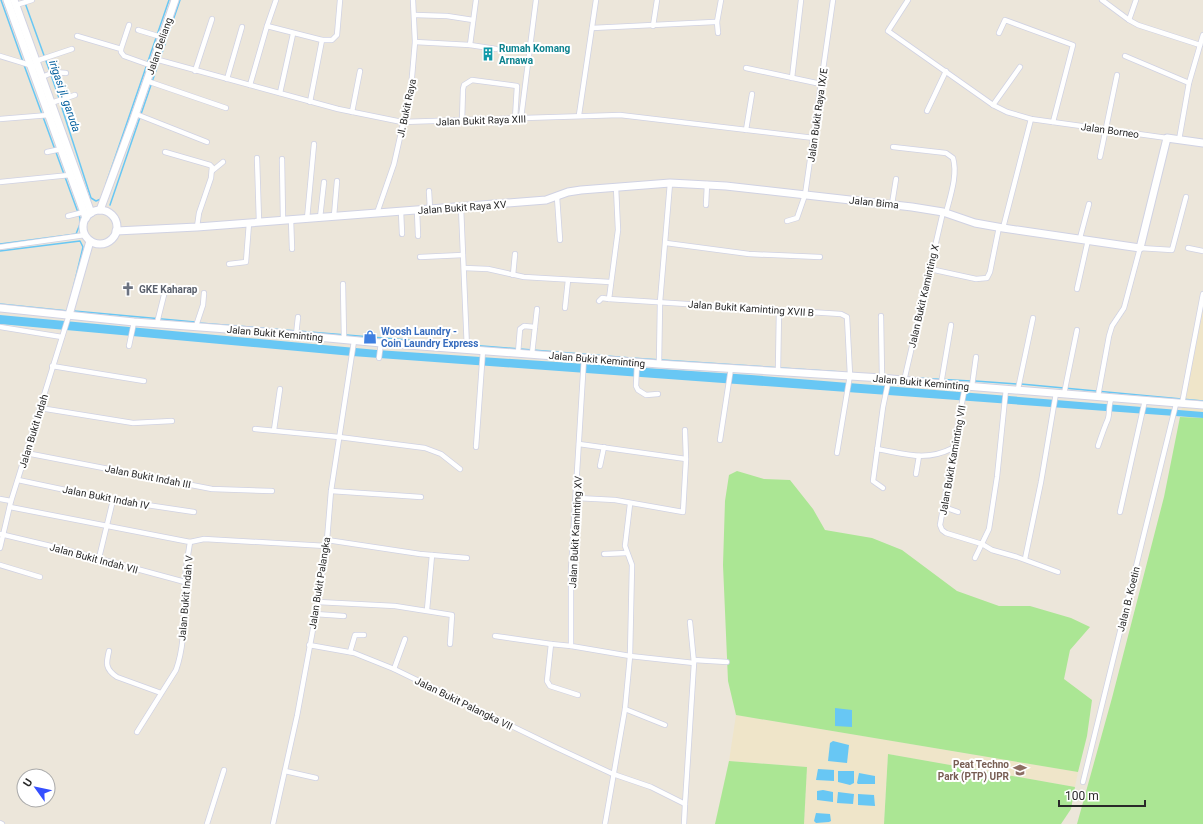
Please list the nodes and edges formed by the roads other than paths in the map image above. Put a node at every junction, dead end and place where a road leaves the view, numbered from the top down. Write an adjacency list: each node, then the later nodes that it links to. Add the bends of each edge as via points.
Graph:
1 (7, 0): 20 (main road)
2 (32, 0): 17 (street)
3 (175, 0): 35 (main road, Jalan Beliang)
4 (276, 0): 25 (street)
5 (340, 0): 36 (street, via 337,35 332,40)
6 (413, 0): 18 (street, Jl. Bukit Raya)
7 (476, 0): 21 (street)
8 (536, 0): 74 (street)
9 (596, 0): 28 (street)
10 (656, 0): 26 (street)
11 (721, 0): 23 (street)
12 (801, 0): 55 (street)
13 (834, 0): 59 (street, Jalan Bukit Raya IX/E)
14 (908, 0): 51 (street, Jalan Borneo, via 888,31)
15 (1102, 0): 22 (street)
16 (1136, 0): 22 (street)
17 (20, 3): 20 (main road)
18 (415, 15): 21 (street); 37 (street, Jl. Bukit Raya)
19 (212, 19): 49 (street)
20 (18, 20): 45 (main road)
21 (473, 20): 38 (street)
22 (1129, 20): 39 (street)
23 (717, 22): 26 (street); 30 (street)
24 (129, 25): 41 (street)
25 (266, 26): 32 (street); 60 (street)
26 (653, 26): 28 (street)
27 (242, 27): 56 (street)
28 (592, 28): 72 (street)
29 (138, 30): 35 (street)
30 (718, 33)
31 (999, 33): 79 (street, via 1005,20 1072,45)
32 (293, 34): 36 (street); 61 (street)
33 (1203, 35): 39 (street)
34 (77, 36): 41 (street)
35 (161, 37): 46 (main road, Jalan Beliang)
36 (322, 40): 64 (street)
37 (415, 42): 38 (street); 78 (street, Jl. Bukit Raya, via 411,88)
38 (470, 45): 42 (street)
39 (1200, 45): 58 (street)
40 (72, 49): 45 (street)
41 (121, 49): 46 (street, Jalan Bukit Raya XIII, via 124,56)
42 (496, 49)
43 (0, 56): 45 (street)
44 (1125, 56): 58 (street)
45 (39, 62): 54 (main road); 71 (main road)
46 (154, 62): 49 (street, Jalan Bukit Raya XIII); 57 (main road, Jalan Beliang)
47 (1020, 67): 66 (street)
48 (746, 68): 55 (street)
49 (195, 71): 56 (street, Jalan Bukit Raya XIII)
50 (360, 71): 69 (street)
51 (946, 71): 66 (street, Jalan Borneo); 68 (street)
52 (66, 73): 54 (street, via 50,73)
53 (1117, 75): 81 (street)
54 (42, 77): 65 (main road)
55 (792, 78): 59 (street)
56 (227, 79): 60 (street, Jalan Bukit Raya XIII)
57 (147, 81): 67 (street); 70 (main road, Jalan Beliang)
58 (1189, 83): 84 (street)
59 (821, 84): 82 (street, Jalan Bukit Raya IX/E)
60 (250, 85): 61 (street, Jalan Bukit Raya XIII)
61 (280, 93): 64 (street, Jalan Bukit Raya XIII)
62 (752, 94): 80 (street)
63 (75, 95): 65 (street)
64 (310, 102): 69 (street, Jalan Bukit Raya XIII)
65 (51, 103): 119 (main road)
66 (993, 105): 76 (street, Jalan Borneo)
67 (226, 108)
68 (927, 111)
69 (352, 112): 78 (street, Jalan Bukit Raya XIII)
70 (136, 114): 85 (street); 114 (main road, Jalan Beliang)
71 (49, 115): 75 (street); 89 (main road)
72 (579, 115): 74 (street, Jalan Bukit Raya XIII); 80 (street, Jalan Bukit Raya XIII, via 620,115)
73 (515, 118): 74 (street, Jalan Bukit Raya XIII); 77 (street, Jalan Bukit Raya XIII); 77 (street, via 516,86 472,80 464,85 463,89)
74 (521, 118)
75 (0, 119)
76 (1031, 119): 79 (street, Jalan Borneo); 130 (street)
77 (462, 121): 78 (street, Jalan Bukit Raya XIII)
78 (402, 122): 117 (street, Jl. Bukit Raya, via 394,164)
79 (1053, 122): 81 (street, Jalan Borneo)
80 (746, 130): 82 (street, Jalan Bukit Raya XIII)
81 (1105, 130): 83 (street, Jalan Borneo); 92 (street)
82 (814, 138): 106 (street, Jalan Bukit Raya IX/E)
83 (1167, 138): 84 (main road, Jalan Borneo); 140 (main road)
84 (1179, 140): 86 (main road, Jalan Borneo)
85 (207, 142)
86 (1203, 143)
87 (314, 144): 124 (street)
88 (893, 147): 118 (street, Jalan Bukit Kaminting X, via 946,153 953,158 954,167)
89 (61, 149): 90 (street); 97 (main road)
90 (47, 152)
91 (165, 152): 96 (street, via 210,165)
92 (1100, 157)
93 (257, 158): 127 (street)
94 (282, 159): 125 (street)
95 (223, 162): 96 (street)
96 (212, 171): 129 (street, via 200,206)
97 (70, 175): 100 (street); 119 (main road)
98 (896, 179): 109 (street)
99 (337, 181): 121 (street)
100 (0, 182)
101 (324, 182): 122 (street)
102 (670, 183): 103 (main road, Jalan Bukit Raya XV); 104 (main road, Jalan Bukit Raya XV); 138 (street)
103 (707, 184): 106 (main road, Jalan Bukit Raya XV); 111 (street)
104 (616, 187): 107 (main road, Jalan Bukit Raya XV, via 575,190); 153 (street, via 618,230)
105 (429, 191): 113 (street)
106 (805, 195): 109 (main road, Jalan Bima); 126 (street, Jalan Bukit Raya IX/E, via 797,218)
107 (557, 197): 112 (main road, Jalan Bukit Raya XV); 136 (street)
108 (1186, 197): 140 (street, via 1172,250)
109 (892, 204): 118 (main road, Jalan Bima)
110 (1089, 204): 135 (street)
111 (706, 205)
112 (461, 207): 113 (main road, Jalan Bukit Raya XV); 145 (street)
113 (430, 209): 115 (main road, Jalan Bukit Raya XV)
114 (100, 210): 119 (main road); 131 (main road, via 113,216)
115 (417, 210): 116 (main road, Jalan Bukit Raya XV); 134 (street)
116 (401, 211): 117 (main road, Jalan Bukit Raya XV); 132 (street)
117 (377, 213): 121 (main road, Jalan Bukit Raya XV)
118 (945, 213): 130 (main road, Jalan Bima); 150 (street, Jalan Bukit Kaminting X)
119 (87, 214): 120 (street); 133 (main road, via 83,228)
120 (68, 216)
121 (334, 216): 122 (main road, Jalan Bukit Raya XV)
122 (320, 218): 124 (main road, Jalan Bukit Raya XV)
123 (291, 219): 124 (main road, Jalan Bukit Raya XV); 125 (main road, Jalan Bukit Raya XV); 142 (street)
124 (307, 219)
125 (283, 220): 127 (main road, Jalan Bukit Raya XV)
126 (787, 221)
127 (259, 222): 128 (main road, Jalan Bukit Raya XV)
128 (249, 223): 129 (main road, Jalan Bukit Raya XV); 148 (street, via 246,262)
129 (197, 227): 131 (main road, Jalan Bukit Raya XV)
130 (1001, 228): 135 (main road, Jalan Bima); 150 (street, via 987,278 976,279)
131 (116, 231): 137 (main road, via 108,242 97,244)
132 (402, 234)
133 (85, 235): 137 (main road); 139 (street)
134 (418, 236)
135 (1084, 239): 140 (main road, Jalan Bima); 155 (street)
136 (560, 240)
137 (90, 241): 168 (main road)
138 (666, 243): 147 (street, via 749,254); 161 (street)
139 (0, 247)
140 (1140, 248): 208 (street, via 1124,308 1112,326 1109,336)
141 (1188, 248): 143 (street)
142 (292, 249)
143 (1203, 251)
144 (515, 254): 151 (street)
145 (463, 255): 146 (street); 149 (street)
146 (420, 257)
147 (820, 257)
148 (229, 264)
149 (464, 268): 151 (street, via 488,269); 184 (street)
150 (930, 270): 199 (street, Jalan Bukit Kaminting X)
151 (513, 275): 152 (street)
152 (568, 280): 153 (street); 163 (street)
153 (610, 282): 159 (street)
154 (343, 284): 180 (street)
155 (1077, 289)
156 (204, 293): 174 (street)
157 (1203, 294): 170 (street)
158 (164, 295): 171 (street)
159 (609, 299): 160 (street, Jalan Bukit Kaminting XVII B, via 602,298); 161 (street, Jalan Bukit Kaminting XVII B)
160 (599, 301)
161 (660, 302): 165 (street, Jalan Bukit Kaminting XVII B); 191 (street)
162 (0, 308): 168 (main road, Jalan Bukit Keminting)
163 (565, 308)
164 (537, 309): 176 (street)
165 (779, 310): 194 (street); 196 (street, Jalan Bukit Kaminting XVII B, via 841,314 847,317)
166 (881, 316): 198 (street)
167 (298, 317): 178 (street)
168 (68, 318): 172 (main road, Jalan Bukit Keminting); 179 (street, Jalan Bukit Indah)
169 (1033, 318): 203 (street)
170 (1200, 321): 212 (street)
171 (157, 324): 172 (main road, Jalan Bukit Keminting); 174 (main road, Jalan Bukit Keminting)
172 (133, 325): 182 (street)
173 (951, 325): 200 (street)
174 (196, 326): 178 (main road, Jalan Bukit Keminting)
175 (0, 327): 179 (street)
176 (535, 327): 186 (street, via 524,326 520,329); 187 (street)
177 (1077, 330): 206 (street)
178 (296, 335): 180 (main road, Jalan Bukit Keminting)
179 (62, 337): 193 (street, Jalan Bukit Indah)
180 (344, 339): 181 (main road, Jalan Bukit Keminting)
181 (353, 344): 183 (main road, Jalan Bukit Keminting); 218 (street, Jalan Bukit Palangka)
182 (129, 346)
183 (380, 347): 184 (main road, Jalan Bukit Keminting); 189 (street)
184 (468, 349): 185 (main road, Jalan Bukit Keminting)
185 (483, 351): 186 (main road, Jalan Bukit Keminting); 221 (street)
186 (518, 353): 187 (main road, Jalan Bukit Keminting)
187 (532, 354): 190 (main road, Jalan Bukit Keminting)
188 (976, 357): 201 (street, Jalan Bukit Kaminting VII)
189 (379, 358)
190 (584, 361): 192 (main road, Jalan Bukit Keminting); 220 (street, Jalan Bukit Kaminting XV)
191 (660, 364): 192 (main road, Jalan Bukit Keminting); 195 (main road, Jalan Bukit Keminting)
192 (637, 365): 205 (street, via 638,390 646,394)
193 (52, 366): 197 (street); 213 (street, Jalan Bukit Indah)
194 (778, 370): 195 (main road, Jalan Bukit Keminting); 196 (main road, Jalan Bukit Keminting)
195 (730, 371): 219 (street)
196 (850, 379): 198 (main road, Jalan Bukit Keminting); 227 (street)
197 (144, 381)
198 (886, 381): 199 (main road, Jalan Bukit Keminting); 225 (street)
199 (904, 381): 200 (main road, Jalan Bukit Keminting)
200 (940, 384): 201 (main road, Jalan Bukit Keminting)
201 (967, 388): 204 (main road, Jalan Bukit Keminting); 224 (street, Jalan Bukit Kaminting VII)
202 (280, 389): 216 (street)
203 (1018, 389): 204 (main road, Jalan Bukit Keminting); 207 (main road, Jalan Bukit Keminting)
204 (1006, 392): 252 (street, via 989,529)
205 (658, 394)
206 (1064, 394): 207 (main road, Jalan Bukit Keminting); 208 (main road, Jalan Bukit Keminting)
207 (1055, 396): 261 (street, via 1042,482)
208 (1098, 396): 209 (main road, Jalan Bukit Keminting)
209 (1110, 401): 210 (main road, Jalan Bukit Keminting); 222 (street, via 1108,417)
210 (1145, 403): 212 (main road, Jalan Bukit Keminting); 247 (street)
211 (1203, 405): 212 (main road, Jalan Bukit Keminting)
212 (1178, 406): 293 (street, Jalan B. Koetin, via 1173,417)
213 (40, 408): 214 (street, via 133,423); 226 (street, Jalan Bukit Indah)
214 (172, 421)
215 (255, 429): 216 (street)
216 (274, 430): 218 (street)
217 (685, 430): 229 (street)
218 (339, 436): 231 (street, via 431,449); 236 (street, Jalan Bukit Palangka)
219 (720, 440)
220 (579, 444): 223 (street); 238 (street, Jalan Bukit Kaminting XV)
221 (476, 446)
222 (1098, 446)
223 (604, 447): 229 (street); 230 (street)
224 (953, 448): 228 (street, via 933,456); 244 (street, Jalan Bukit Kaminting VII)
225 (877, 449): 228 (street); 234 (street, via 873,481)
226 (26, 453): 233 (street, Jalan Bukit Indah); 235 (street, Jalan Bukit Indah III, via 212,489)
227 (837, 453)
228 (919, 456): 232 (street)
229 (686, 459): 242 (street, via 683,512)
230 (600, 466)
231 (460, 469)
232 (916, 474)
233 (18, 480): 240 (street, Jalan Bukit Indah IV); 241 (street, Jalan Bukit Indah)
234 (883, 488)
235 (272, 491)
236 (331, 491): 237 (street); 250 (street, Jalan Bukit Palangka)
237 (421, 497)
238 (577, 498): 242 (street, via 615,500); 277 (street, Jalan Bukit Kaminting XV, via 571,570)
239 (0, 499): 241 (street)
240 (114, 500): 245 (street, Jalan Bukit Indah IV); 248 (street)
241 (11, 501): 243 (street, Jalan Bukit Indah)
242 (630, 504): 255 (street, via 625,546)
243 (10, 507): 248 (street, Jalan Bukit Indah V); 249 (street, Jalan Bukit Indah)
244 (944, 507): 246 (street); 252 (street, Jalan Bukit Kaminting VII, via 940,525 942,530)
245 (194, 512)
246 (958, 512)
247 (1120, 512)
248 (107, 527): 251 (street, Jalan Bukit Indah V); 258 (street)
249 (2, 534): 254 (street, Jalan Bukit Indah); 258 (street, Jalan Bukit Indah VII)
250 (327, 540): 253 (street, Jalan Bukit Palangka); 257 (street)
251 (190, 542): 253 (street, via 204,539); 265 (street, Jalan Bukit Indah V)
252 (982, 544): 260 (street); 261 (street, Jalan Bukit Kaminting VII, via 992,550)
253 (326, 546): 266 (street, Jalan Bukit Palangka)
254 (0, 548)
255 (627, 553): 256 (street); 280 (street, via 632,565)
256 (604, 554)
257 (432, 555): 259 (street); 267 (street)
258 (99, 558): 265 (street, Jalan Bukit Indah VII)
259 (467, 558)
260 (975, 558)
261 (1025, 559): 263 (street, Jalan Bukit Kaminting VII)
262 (0, 565): 264 (street)
263 (1058, 572)
264 (40, 577)
265 (185, 582): 284 (street, Jalan Bukit Indah V, via 183,639 179,662)
266 (318, 602): 267 (street); 268 (street, Jalan Bukit Palangka)
267 (428, 610): 274 (street, via 452,615)
268 (315, 614): 269 (street); 276 (street, Jalan Bukit Palangka)
269 (344, 616)
270 (690, 622): 281 (street)
271 (364, 635): 279 (street, via 356,635)
272 (495, 636): 275 (street)
273 (405, 639): 283 (street)
274 (450, 644)
275 (552, 644): 277 (street); 285 (street, via 548,684)
276 (309, 645): 279 (street, Jalan Bukit Palangka VII); 290 (street, Jalan Bukit Palangka)
277 (571, 646): 280 (street)
278 (109, 651): 284 (street, via 106,662 111,673)
279 (350, 652): 283 (street, Jalan Bukit Palangka VII)
280 (630, 656): 281 (street); 286 (street)
281 (694, 661): 282 (street); 294 (street)
282 (727, 662)
283 (394, 668): 291 (street, Jalan Bukit Palangka VII)
284 (161, 693): 288 (street, Jalan Bukit Indah V)
285 (578, 695)
286 (626, 709): 287 (street); 291 (street)
287 (665, 724)
288 (137, 732)
289 (224, 770): 295 (street)
290 (285, 771): 292 (street); 296 (street, Jalan Bukit Palangka)
291 (614, 774): 294 (street, Jalan Bukit Palangka VII, via 651,787); 297 (street)
292 (316, 778)
293 (1083, 782)
294 (685, 804): 298 (street)
295 (207, 824)
296 (273, 824)
297 (605, 824)
298 (684, 824)

